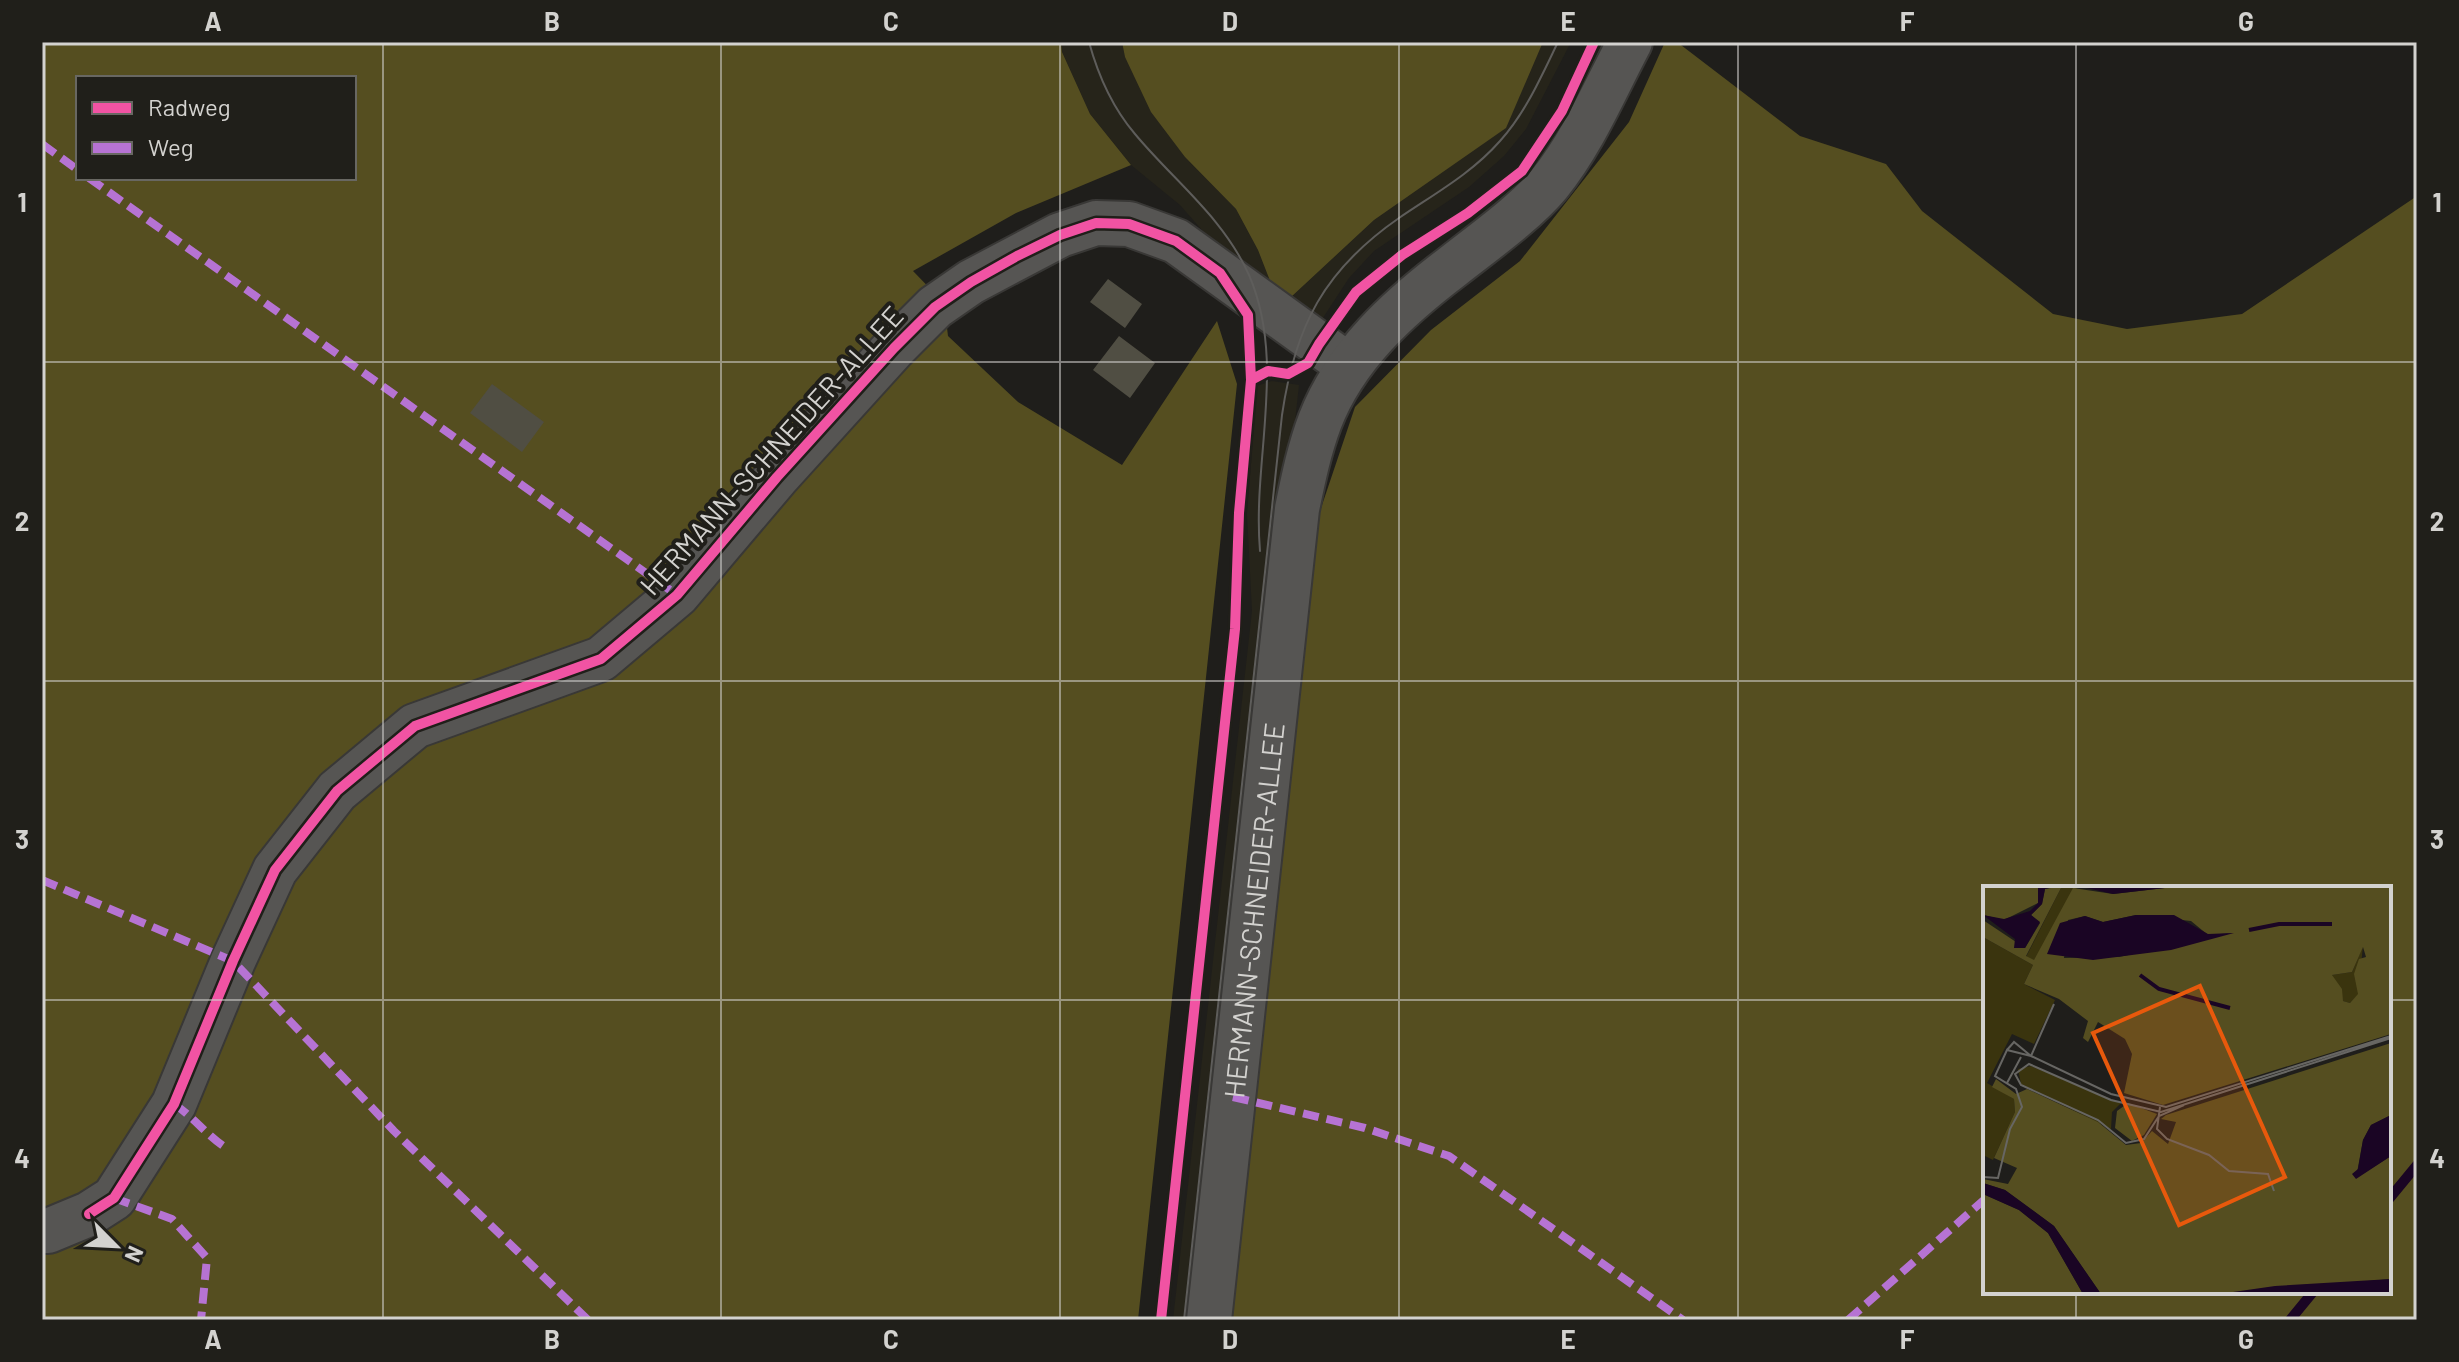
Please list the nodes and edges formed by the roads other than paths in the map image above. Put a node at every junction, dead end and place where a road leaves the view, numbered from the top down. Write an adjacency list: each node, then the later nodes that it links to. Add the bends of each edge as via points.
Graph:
1 (1630, 42): 2 (street, HERMANN-SCHNEIDER-ALLEE, via 1548,185 1422,290)
2 (1349, 366): 3 (street, HERMANN-SCHNEIDER-ALLEE, via 1176,241 1129,224 1096,223 1060,235 971,282 935,307 894,348 677,595 601,659 415,726 337,791 275,870 174,1104 114,1198 89,1214); 4 (street, HERMANN-SCHNEIDER-ALLEE, via 1320,421 1297,509)
3 (42, 1231)
4 (1209, 1320)

